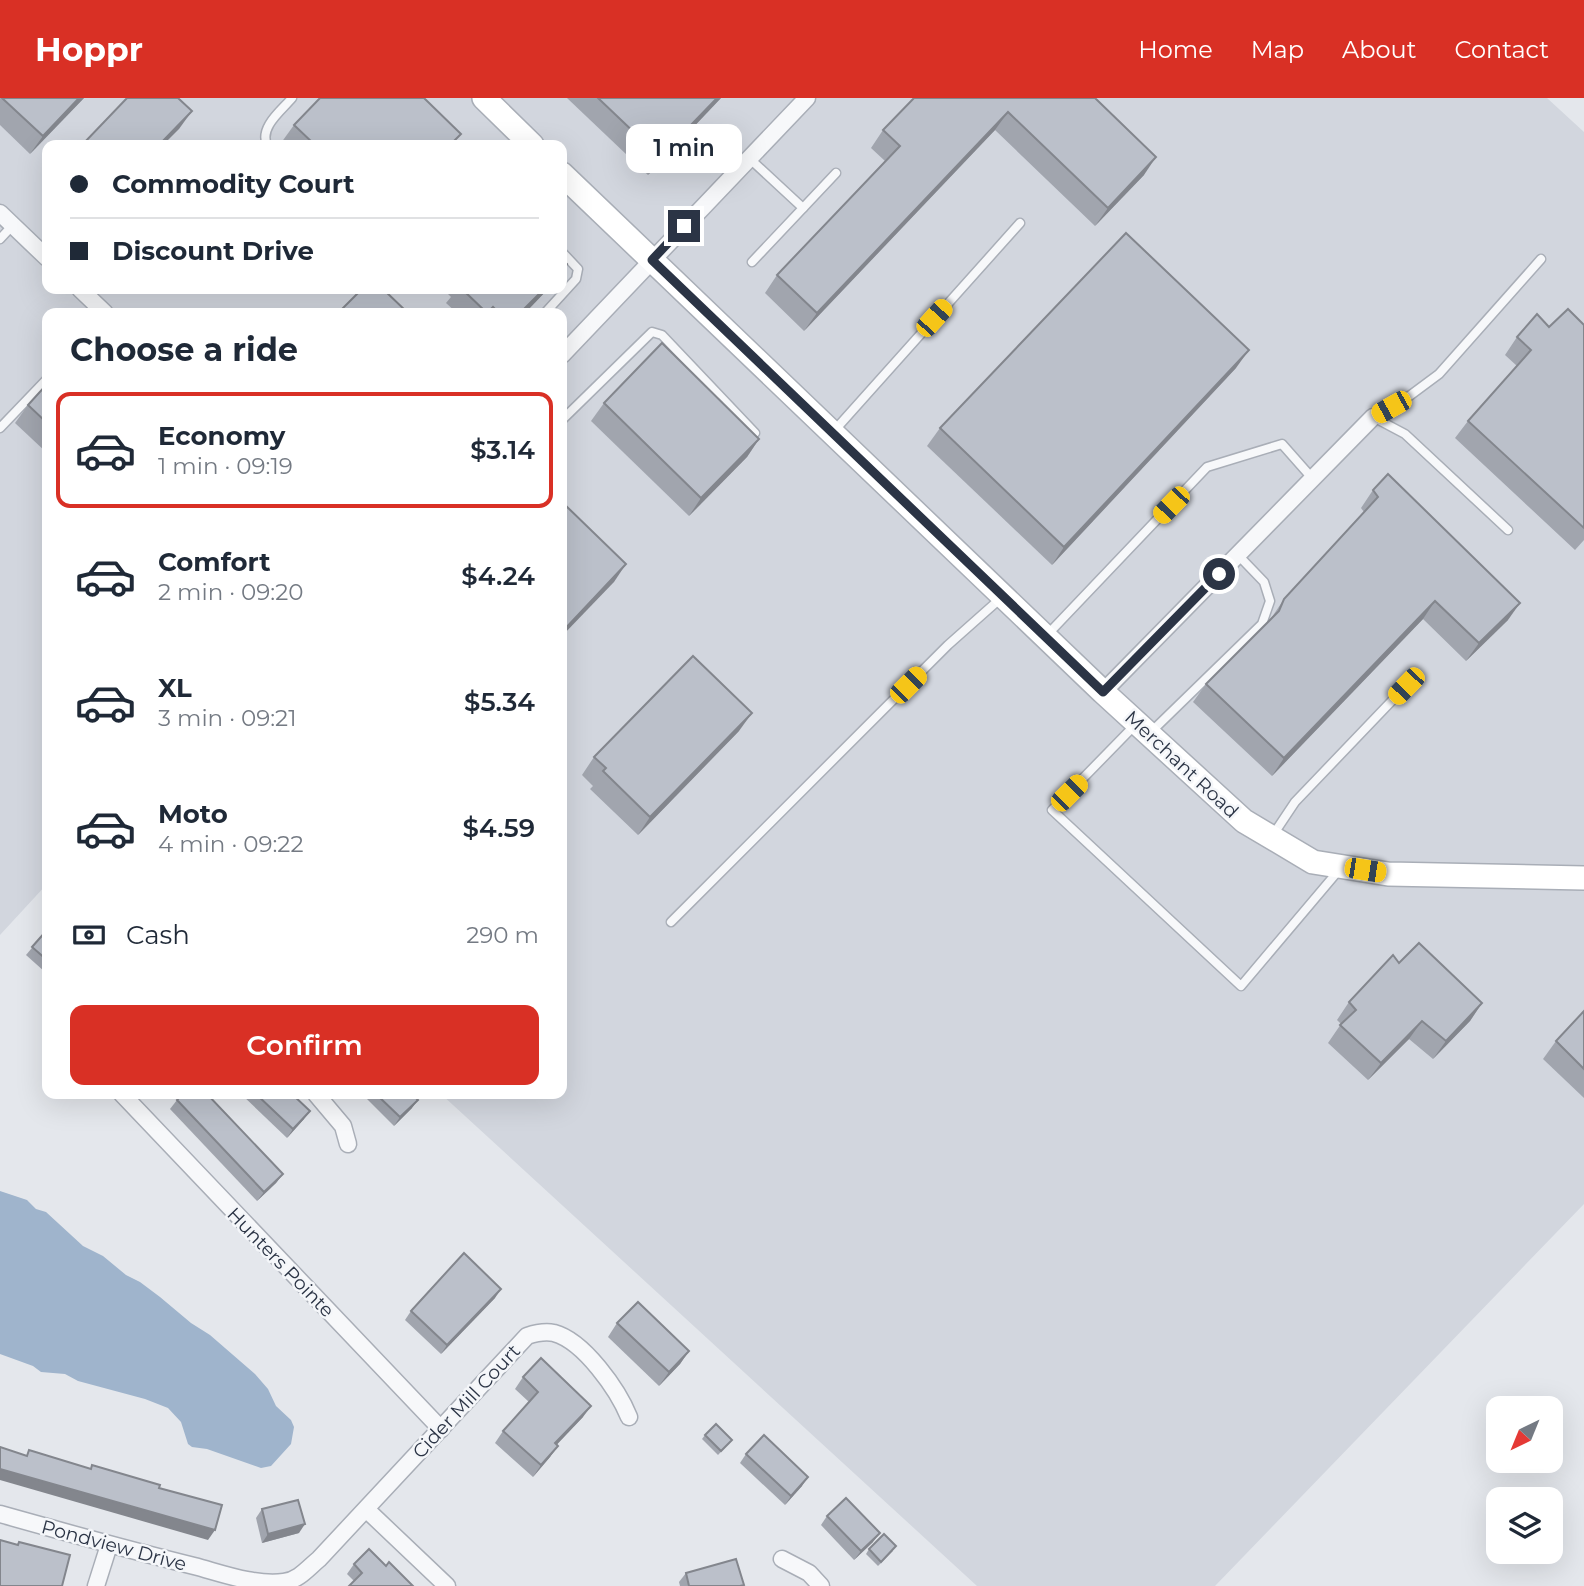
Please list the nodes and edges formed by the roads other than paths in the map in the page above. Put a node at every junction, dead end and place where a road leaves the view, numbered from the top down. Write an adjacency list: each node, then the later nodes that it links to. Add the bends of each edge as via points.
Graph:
1 (292, 98): 5 (lane, via 268,126)
2 (484, 98): 4 (street)
3 (807, 98): 6 (street)
4 (522, 139)
5 (264, 140)
6 (750, 158): 9 (lane); 17 (street)
7 (836, 173): 9 (lane)
8 (567, 179): 17 (street, Merchant Road)
9 (803, 208): 18 (lane)
10 (0, 213): 12 (street)
11 (1020, 223): 30 (lane)
12 (13, 225): 13 (lane); 14 (street)
13 (0, 239)
14 (42, 253)
15 (567, 257): 19 (lane, via 578,269)
16 (1541, 259): 27 (lane, via 1439,374)
17 (652, 260): 24 (street); 30 (street, Merchant Road)
18 (752, 262)
19 (567, 289)
20 (85, 294): 22 (street)
21 (562, 294): 23 (lane)
22 (100, 308)
23 (550, 308)
24 (567, 350)
25 (42, 384): 28 (lane)
26 (567, 415): 29 (lane, via 652,332 662,335)
27 (1373, 417): 31 (street); 32 (lane, via 1405,434)
28 (0, 428)
29 (755, 433)
30 (832, 433): 34 (street, Merchant Road)
31 (1312, 478): 33 (street); 35 (lane, via 1282,444 1207,467)
32 (1508, 530)
33 (1238, 555): 37 (street); 38 (lane, via 1264,582 1270,601 1262,624 1182,702)
34 (1003, 596): 35 (street, Merchant Road); 42 (lane, via 948,645)
35 (1045, 637): 37 (street, Merchant Road)
36 (1406, 686): 39 (lane, via 1295,802)
37 (1103, 692): 38 (street, Merchant Road)
38 (1143, 728): 39 (street, Merchant Road, via 1244,821); 40 (lane, via 1052,810 1241,986)
39 (1272, 838): 40 (street, Merchant Road, via 1313,862)
40 (1342, 867): 41 (street, Merchant Road, via 1388,874)
41 (1584, 878)
42 (671, 922)
43 (127, 1099): 47 (street, Hunters Pointe)
44 (321, 1099): 45 (street, via 343,1126)
45 (348, 1144)
46 (629, 1417): 47 (street, Cider Mill Court, via 616,1390 579,1349 563,1336 538,1332 518,1344)
47 (441, 1429): 48 (street, Cider Mill Court)
48 (367, 1510): 50 (street, Pondview Drive, via 319,1559 287,1582 241,1578); 53 (street)
49 (0, 1514): 50 (street, Pondview Drive)
50 (109, 1545): 52 (street)
51 (782, 1559): 54 (street, via 809,1573)
52 (96, 1586)
53 (447, 1586)
54 (821, 1586)

